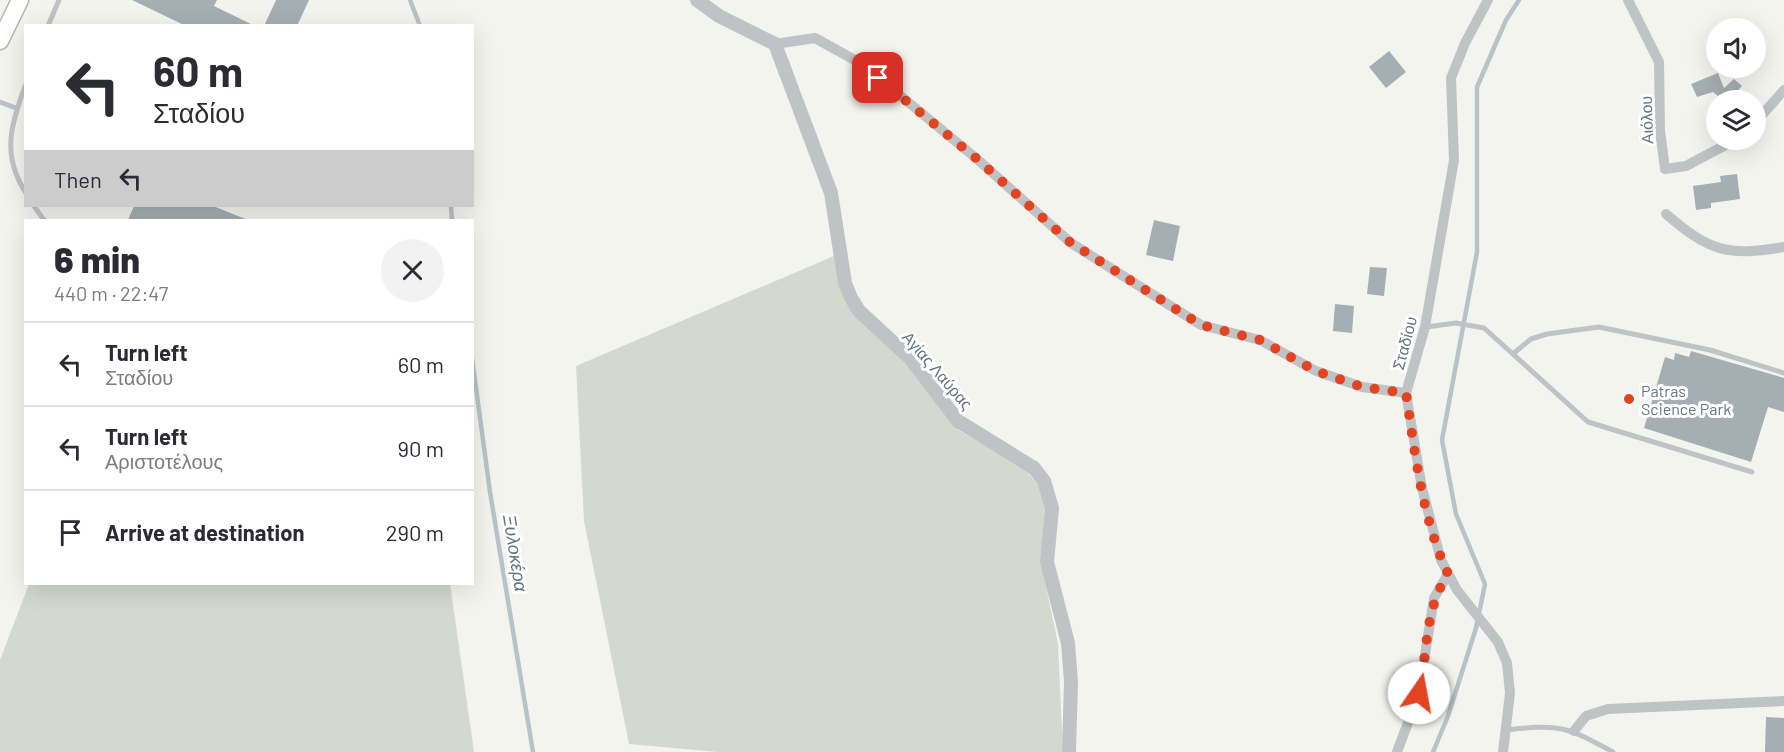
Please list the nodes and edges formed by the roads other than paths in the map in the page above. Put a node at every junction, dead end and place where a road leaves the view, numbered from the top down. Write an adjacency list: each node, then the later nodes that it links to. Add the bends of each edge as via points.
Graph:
1 (20, 0): 7 (main road)
2 (58, 0): 6 (lane)
3 (697, 0): 8 (street, via 719,16)
4 (1488, 0): 18 (street, Σταδίου, via 1451,78 1454,160)
5 (1628, 0): 14 (street, Αιόλου, via 1659,62 1665,169 1686,166)
6 (49, 24)
7 (0, 41)
8 (775, 44): 21 (street, via 815,38 862,64 1071,243 1201,325 1260,340 1316,371 1362,387); 27 (street, Αγίας Λαύρας, via 831,193 850,298 910,358 958,421 1034,468 1044,481 1052,508 1047,562 1068,643)
9 (24, 89): 12 (lane)
10 (1784, 90): 13 (street)
11 (0, 102): 12 (lane)
12 (16, 108): 15 (lane, via 8,144)
13 (1766, 110)
14 (1716, 150)
15 (24, 190)
16 (1666, 214): 17 (street, via 1712,248 1747,252)
17 (1784, 247)
18 (1425, 327): 19 (lane, via 1456,323 1484,328); 21 (street, Σταδίου)
19 (1514, 353): 20 (lane, via 1531,339 1547,334 1599,327 1710,350); 22 (lane, via 1588,422)
20 (1784, 373)
21 (1406, 393): 23 (street, Σταδίου, via 1422,488)
22 (1752, 472)
23 (1448, 574): 25 (street, Σταδίου, via 1504,654 1509,672); 28 (street, via 1434,598 1419,693)
24 (1784, 701): 26 (street, via 1608,709 1586,716)
25 (1506, 730): 26 (lane, via 1551,726); 29 (street, Σταδίου)
26 (1574, 731): 30 (lane)
27 (1069, 752)
28 (1397, 752)
29 (1503, 752)
30 (1613, 752)

